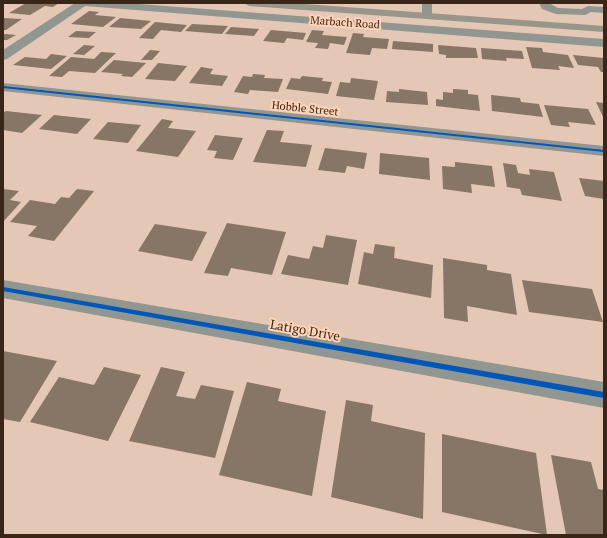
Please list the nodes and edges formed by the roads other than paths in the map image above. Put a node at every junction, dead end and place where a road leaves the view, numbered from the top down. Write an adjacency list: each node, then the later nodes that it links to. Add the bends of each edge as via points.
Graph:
1 (84, 3): 9 (street, Marbach Road); 10 (street)
2 (249, 3): 7 (main road, Marbach Road)
3 (427, 3): 7 (street)
4 (544, 3): 5 (street, via 546,8 556,11 584,12)
5 (586, 6): 6 (street)
6 (604, 10)
7 (427, 16): 8 (main road, Marbach Road)
8 (604, 29)
9 (604, 43)
10 (3, 56)
11 (3, 87): 12 (street, Hobble Street)
12 (604, 152)
13 (3, 289): 14 (street, Latigo Drive)
14 (604, 395)

